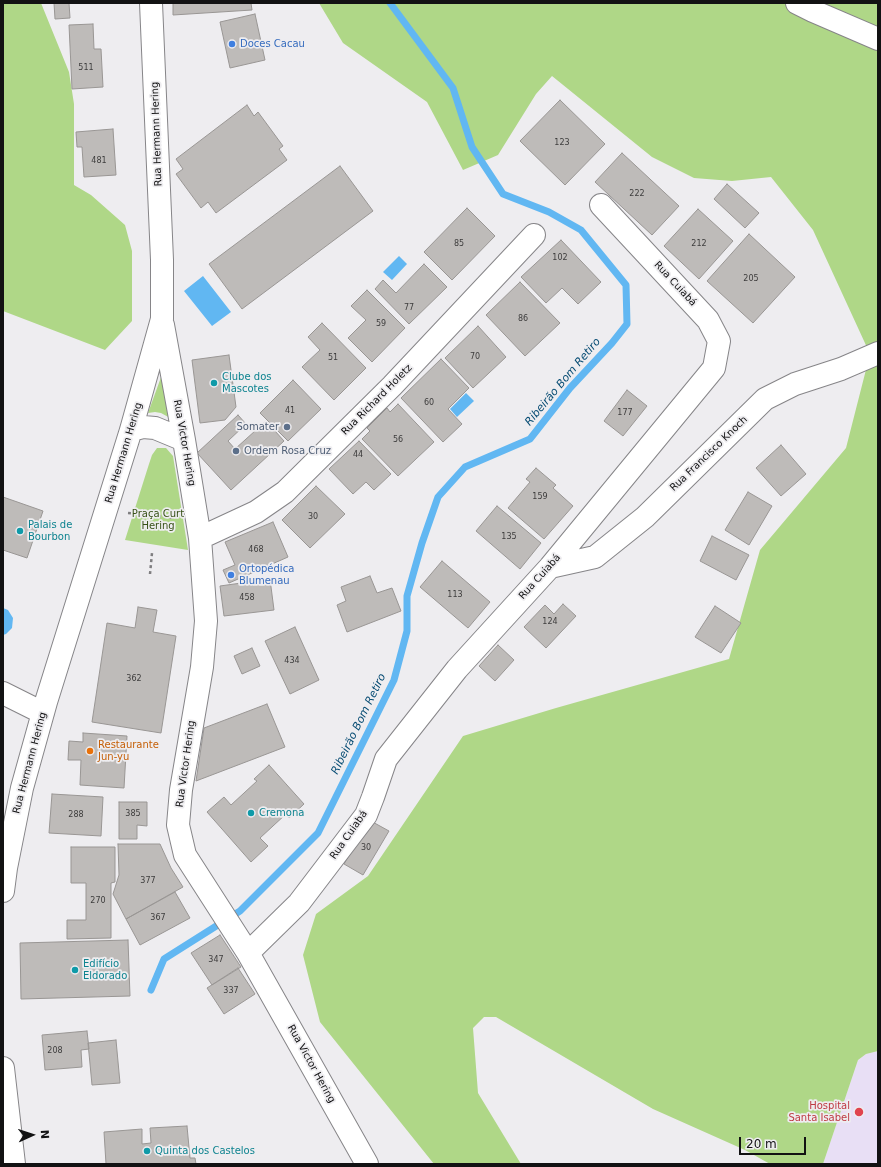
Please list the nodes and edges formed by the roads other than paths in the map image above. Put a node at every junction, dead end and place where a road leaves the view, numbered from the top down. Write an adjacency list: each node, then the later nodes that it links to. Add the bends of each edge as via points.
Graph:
1 (151, 3): 6 (street, Rua Hermann Hering, via 162,260)
2 (797, 3): 3 (street)
3 (878, 39)
4 (601, 205): 11 (street, Rua Cuiabá, via 708,320 719,341 714,368)
5 (534, 235): 10 (street, Rua Richard Holetz, via 392,386 285,492 256,512)
6 (162, 319): 8 (street, Rua Hermann Hering); 9 (street, Rua Victor Hering)
7 (878, 353): 11 (street, Rua Francisco Knoch, via 841,369 795,384 765,399 645,517 595,557)
8 (131, 430): 9 (street, via 155,428); 13 (street, Rua Hermann Hering)
9 (184, 440): 10 (street, Rua Victor Hering)
10 (198, 529): 15 (street, Rua Victor Hering, via 206,621 202,667 181,790 178,825 185,855)
11 (550, 567): 15 (street, Rua Cuiabá, via 457,669 386,759 366,815 299,903)
12 (3, 693): 13 (street)
13 (43, 714): 14 (street, Rua Hermann Hering, via 22,788)
14 (3, 891)
15 (248, 953): 18 (street, Rua Victor Hering)
16 (3, 1068): 17 (street)
17 (14, 1164)
18 (367, 1164)

